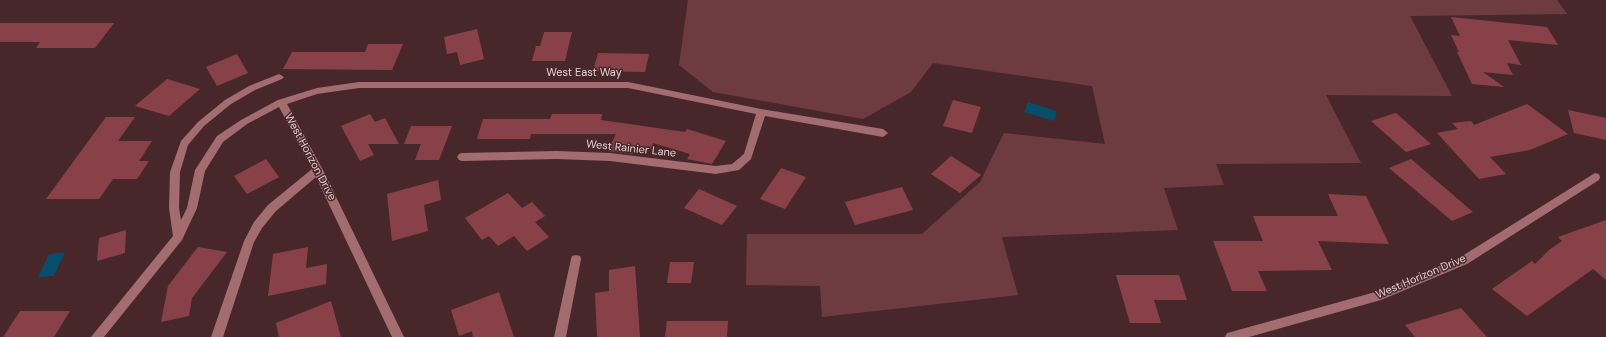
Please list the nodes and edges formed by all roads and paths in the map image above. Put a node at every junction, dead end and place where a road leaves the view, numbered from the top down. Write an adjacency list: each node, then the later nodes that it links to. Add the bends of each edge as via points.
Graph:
1 (279, 76): 8 (street, via 228,102 201,124 184,144 175,172 174,208)
2 (281, 102): 3 (street, West East Way, via 317,91 359,86 628,86); 6 (street, West Horizon Drive); 8 (street, West Horizon Drive, via 244,122 220,139 200,170 192,208)
3 (761, 112): 4 (street, West East Way); 5 (street, West Rainier Lane, via 748,156 735,167 716,170 610,157)
4 (884, 133)
5 (462, 156)
6 (318, 170): 11 (street, via 272,208 258,225 249,241); 12 (street, West Horizon Drive)
7 (1595, 178): 14 (street, West Horizon Drive, via 1463,261 1381,296)
8 (178, 237): 10 (street, West Horizon Drive)
9 (576, 259): 13 (street)
10 (97, 337)
11 (216, 337)
12 (398, 337)
13 (560, 337)
14 (1231, 337)

